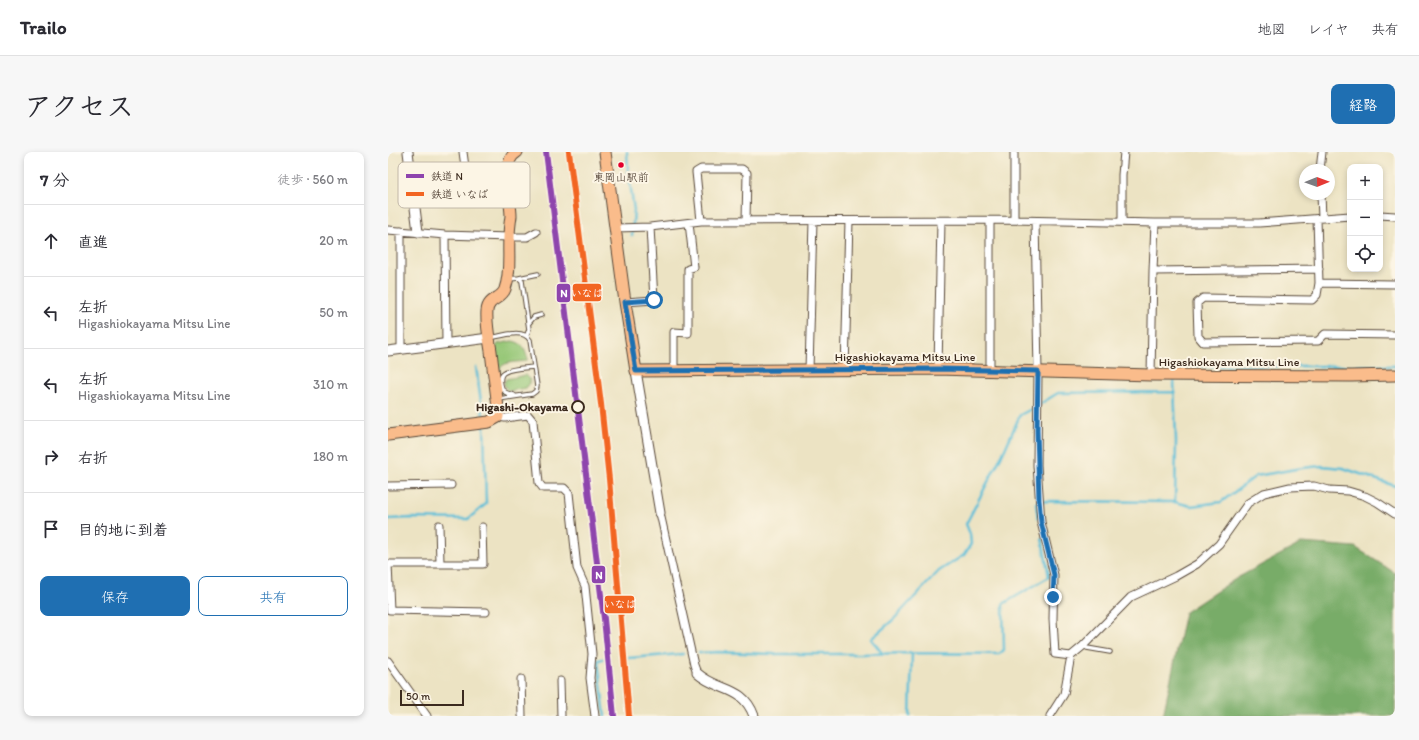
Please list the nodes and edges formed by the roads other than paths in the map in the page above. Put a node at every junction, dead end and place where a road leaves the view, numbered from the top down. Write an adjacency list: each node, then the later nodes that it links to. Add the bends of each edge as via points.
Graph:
1 (408, 152): 8 (street)
2 (463, 152): 9 (street)
3 (517, 152): 10 (main road, via 512,154)
4 (605, 152): 31 (main road)
5 (1014, 152): 19 (street)
6 (1124, 152): 28 (street)
7 (1322, 152): 11 (street)
8 (409, 162)
9 (464, 162)
10 (509, 162)
11 (1321, 164)
12 (1320, 200): 18 (street)
13 (415, 208): 34 (street)
14 (510, 208): 37 (main road)
15 (1383, 215): 17 (street)
16 (1347, 216): 18 (street)
17 (1395, 216)
18 (1319, 218): 29 (street, via 1259,223); 38 (street)
19 (1014, 220): 25 (street); 26 (street)
20 (701, 221): 21 (street); 21 (street, via 696,172 701,169 742,169 747,173); 27 (street)
21 (746, 221): 22 (street)
22 (813, 221): 23 (street); 57 (street)
23 (849, 221): 24 (street); 58 (street)
24 (941, 221): 25 (street); 55 (street)
25 (990, 221): 59 (street)
26 (1035, 221): 28 (street); 61 (street)
27 (689, 222): 30 (street); 56 (street, via 694,267 688,268 688,333 674,332)
28 (1122, 222): 29 (street)
29 (1155, 223): 39 (street)
30 (650, 227): 31 (street); 45 (street, via 654,300)
31 (616, 228): 45 (main road)
32 (388, 230): 33 (street)
33 (401, 231): 34 (street); 52 (street)
34 (418, 232): 36 (street)
35 (536, 232): 37 (street, via 526,237)
36 (445, 235): 37 (street); 51 (street)
37 (509, 237): 42 (main road)
38 (1319, 269): 39 (street); 43 (street)
39 (1153, 271): 62 (street)
40 (538, 274): 41 (lane)
41 (519, 278): 42 (lane); 47 (lane, via 522,281)
42 (507, 279): 50 (main road, via 504,292 491,301 488,307)
43 (1319, 283): 44 (street); 49 (street, via 1312,300 1203,298 1197,303 1198,336 1203,342 1318,341 1325,334)
44 (1395, 284)
45 (625, 302): 60 (main road)
46 (541, 315): 47 (lane, via 534,317)
47 (529, 323): 48 (lane)
48 (527, 335): 50 (lane, via 521,333); 54 (lane)
49 (1395, 335)
50 (489, 338): 51 (street); 65 (main road)
51 (446, 343): 52 (street)
52 (401, 349): 53 (street)
53 (388, 351)
54 (534, 367): 64 (lane, via 536,391); 64 (lane, via 506,371 502,374 502,388 506,393)
55 (938, 369): 58 (main road, Higashiokayama Mitsu Line); 59 (main road, Higashiokayama Mitsu Line)
56 (674, 370): 57 (main road, Higashiokayama Mitsu Line); 60 (main road, Higashiokayama Mitsu Line)
57 (809, 370): 58 (main road, Higashiokayama Mitsu Line)
58 (845, 370)
59 (990, 370): 61 (main road, Higashiokayama Mitsu Line)
60 (636, 371): 70 (street)
61 (1038, 371): 62 (main road, Higashiokayama Mitsu Line); 79 (street, via 1039,502 1041,522 1054,575 1055,654)
62 (1150, 375): 63 (main road, Higashiokayama Mitsu Line)
63 (1395, 375)
64 (517, 396): 65 (lane)
65 (497, 399): 66 (main road)
66 (498, 417): 67 (main road, via 489,422); 87 (street, via 528,415 533,421 538,482 543,488 564,488 569,493 576,568 585,586 590,624 590,678)
67 (388, 435)
68 (388, 486): 69 (street)
69 (451, 486)
70 (660, 512): 81 (street)
71 (1395, 514): 77 (street, via 1378,502 1348,491 1308,486 1264,493 1248,504 1219,544 1198,564 1131,596)
72 (439, 525): 74 (street)
73 (482, 527): 74 (street, via 483,564)
74 (440, 563): 75 (street)
75 (388, 564): 76 (street, via 390,610)
76 (486, 612)
77 (1083, 646): 78 (lane); 79 (street)
78 (1110, 652)
79 (1071, 656): 89 (street, via 1064,694)
80 (388, 661): 84 (street)
81 (697, 673): 88 (street, via 714,684 735,691 745,700)
82 (522, 679): 85 (street)
83 (560, 681): 86 (street)
84 (427, 716)
85 (522, 716)
86 (561, 716)
87 (595, 716)
88 (754, 716)
89 (1050, 716)

